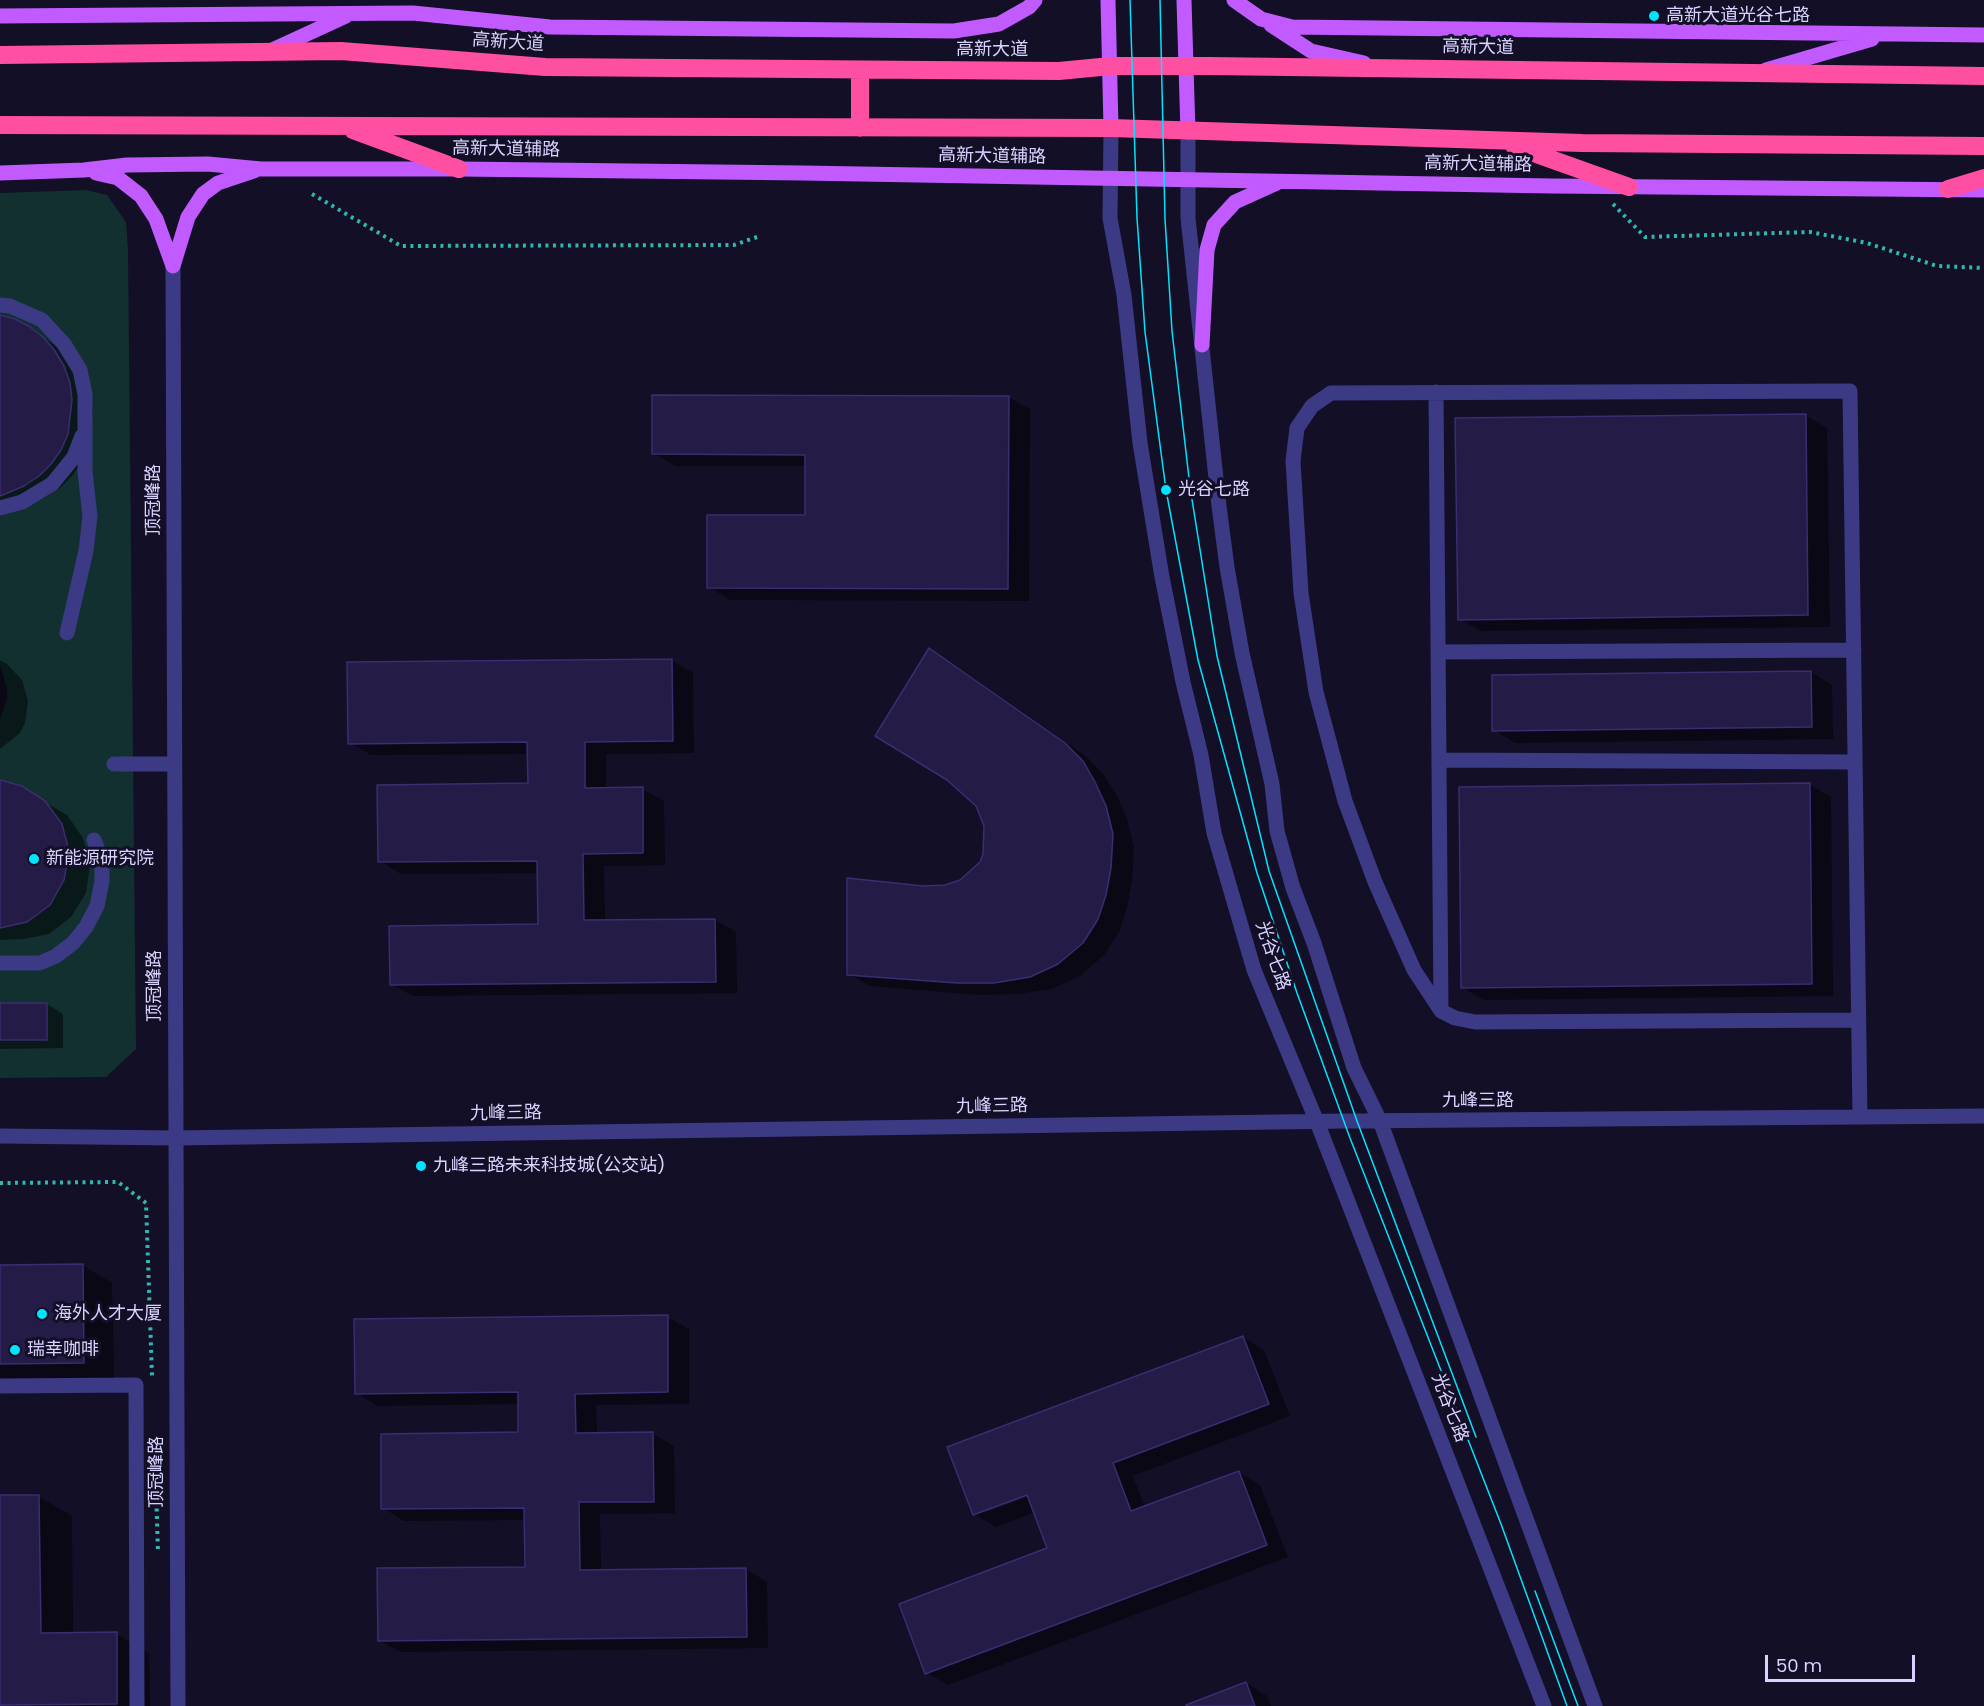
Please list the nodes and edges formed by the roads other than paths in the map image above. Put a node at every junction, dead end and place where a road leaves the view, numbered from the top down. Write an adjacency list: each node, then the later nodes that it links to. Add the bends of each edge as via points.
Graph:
1 (1035, 0): 5 (main road, via 999,24 954,31 550,27 413,13)
2 (1108, 0): 12 (main road, 光谷七路)
3 (1184, 0): 13 (main road, 光谷七路)
4 (1234, 0): 7 (main road)
5 (352, 14): 6 (main road); 10 (main road)
6 (0, 16)
7 (1261, 19): 8 (main road, via 1292,27); 14 (main road, via 1311,51)
8 (1890, 34): 9 (main road); 16 (main road)
9 (1984, 35)
10 (269, 52): 11 (highway, 高新大道); 15 (highway, 高新大道, via 341,51 545,67)
11 (0, 55)
12 (1111, 66): 13 (highway, 高新大道); 15 (highway, 高新大道, via 1059,71); 21 (main road, 光谷七路)
13 (1187, 66): 14 (highway, 高新大道); 22 (main road, 光谷七路)
14 (1391, 68): 16 (highway, 高新大道)
15 (860, 70): 20 (highway)
16 (1754, 73): 17 (highway, 高新大道)
17 (1984, 76)
18 (0, 125): 19 (highway)
19 (340, 125): 20 (highway); 26 (highway)
20 (860, 128): 21 (highway)
21 (1112, 128): 22 (highway); 30 (street, 光谷七路)
22 (1188, 132): 23 (highway); 31 (street, 光谷七路)
23 (1498, 140): 24 (highway); 33 (highway)
24 (1984, 146)
25 (261, 169): 26 (main road, 高新大道辅路); 27 (main road, 高新大道辅路, via 208,164); 36 (main road, via 218,183 203,194 188,217)
26 (459, 169): 30 (main road, 高新大道辅路)
27 (84, 170): 28 (main road, 高新大道辅路); 36 (main road, via 118,178 141,196 156,219)
28 (0, 173)
29 (1984, 178): 34 (highway)
30 (1111, 179): 31 (main road, 高新大道辅路); 56 (street, 光谷七路, via 1110,218 1124,295 1140,443 1162,577 1214,833 1254,970)
31 (1188, 180): 32 (main road, 高新大道辅路); 38 (street, 光谷七路, via 1188,218)
32 (1280, 181): 33 (main road, 高新大道辅路); 38 (main road, via 1235,202 1214,225 1207,250)
33 (1629, 186): 34 (main road, 高新大道辅路)
34 (1948, 189): 35 (main road, 高新大道辅路)
35 (1984, 190)
36 (173, 266): 48 (street, 顶冠峰路)
37 (0, 305): 40 (street, via 42,320 64,344 80,370)
38 (1202, 345): 55 (street, 光谷七路, via 1227,567 1272,784 1277,831 1354,1068)
39 (1436, 392): 43 (street, via 1850,391); 44 (street); 51 (street, via 1330,393 1312,406 1297,428 1293,461 1301,593 1317,692 1345,801 1414,970)
40 (87, 422): 41 (street, via 74,457 52,484 22,502); 42 (street, via 85,472 90,516)
41 (0, 508)
42 (67, 633)
43 (1854, 650): 44 (street); 46 (street)
44 (1438, 652): 45 (street)
45 (1439, 760): 46 (street); 51 (street)
46 (1855, 762): 52 (street)
47 (114, 764): 48 (street)
48 (174, 764): 58 (street, 顶冠峰路)
49 (94, 840): 50 (street, via 102,860 102,881 97,906 86,927 73,943 40,963)
50 (0, 963)
51 (1441, 1011): 52 (street, via 1476,1022)
52 (1858, 1020): 54 (street)
53 (1984, 1116): 54 (street, 九峰三路)
54 (1860, 1117): 55 (street, 九峰三路)
55 (1380, 1121): 56 (street, 九峰三路); 63 (street, 光谷七路)
56 (1317, 1122): 58 (street, 九峰三路); 62 (street, 光谷七路)
57 (0, 1136): 58 (street, 九峰三路)
58 (176, 1138): 61 (street, 顶冠峰路)
59 (0, 1386): 60 (street, via 135,1385)
60 (137, 1706)
61 (178, 1706)
62 (1544, 1706)
63 (1595, 1706)

